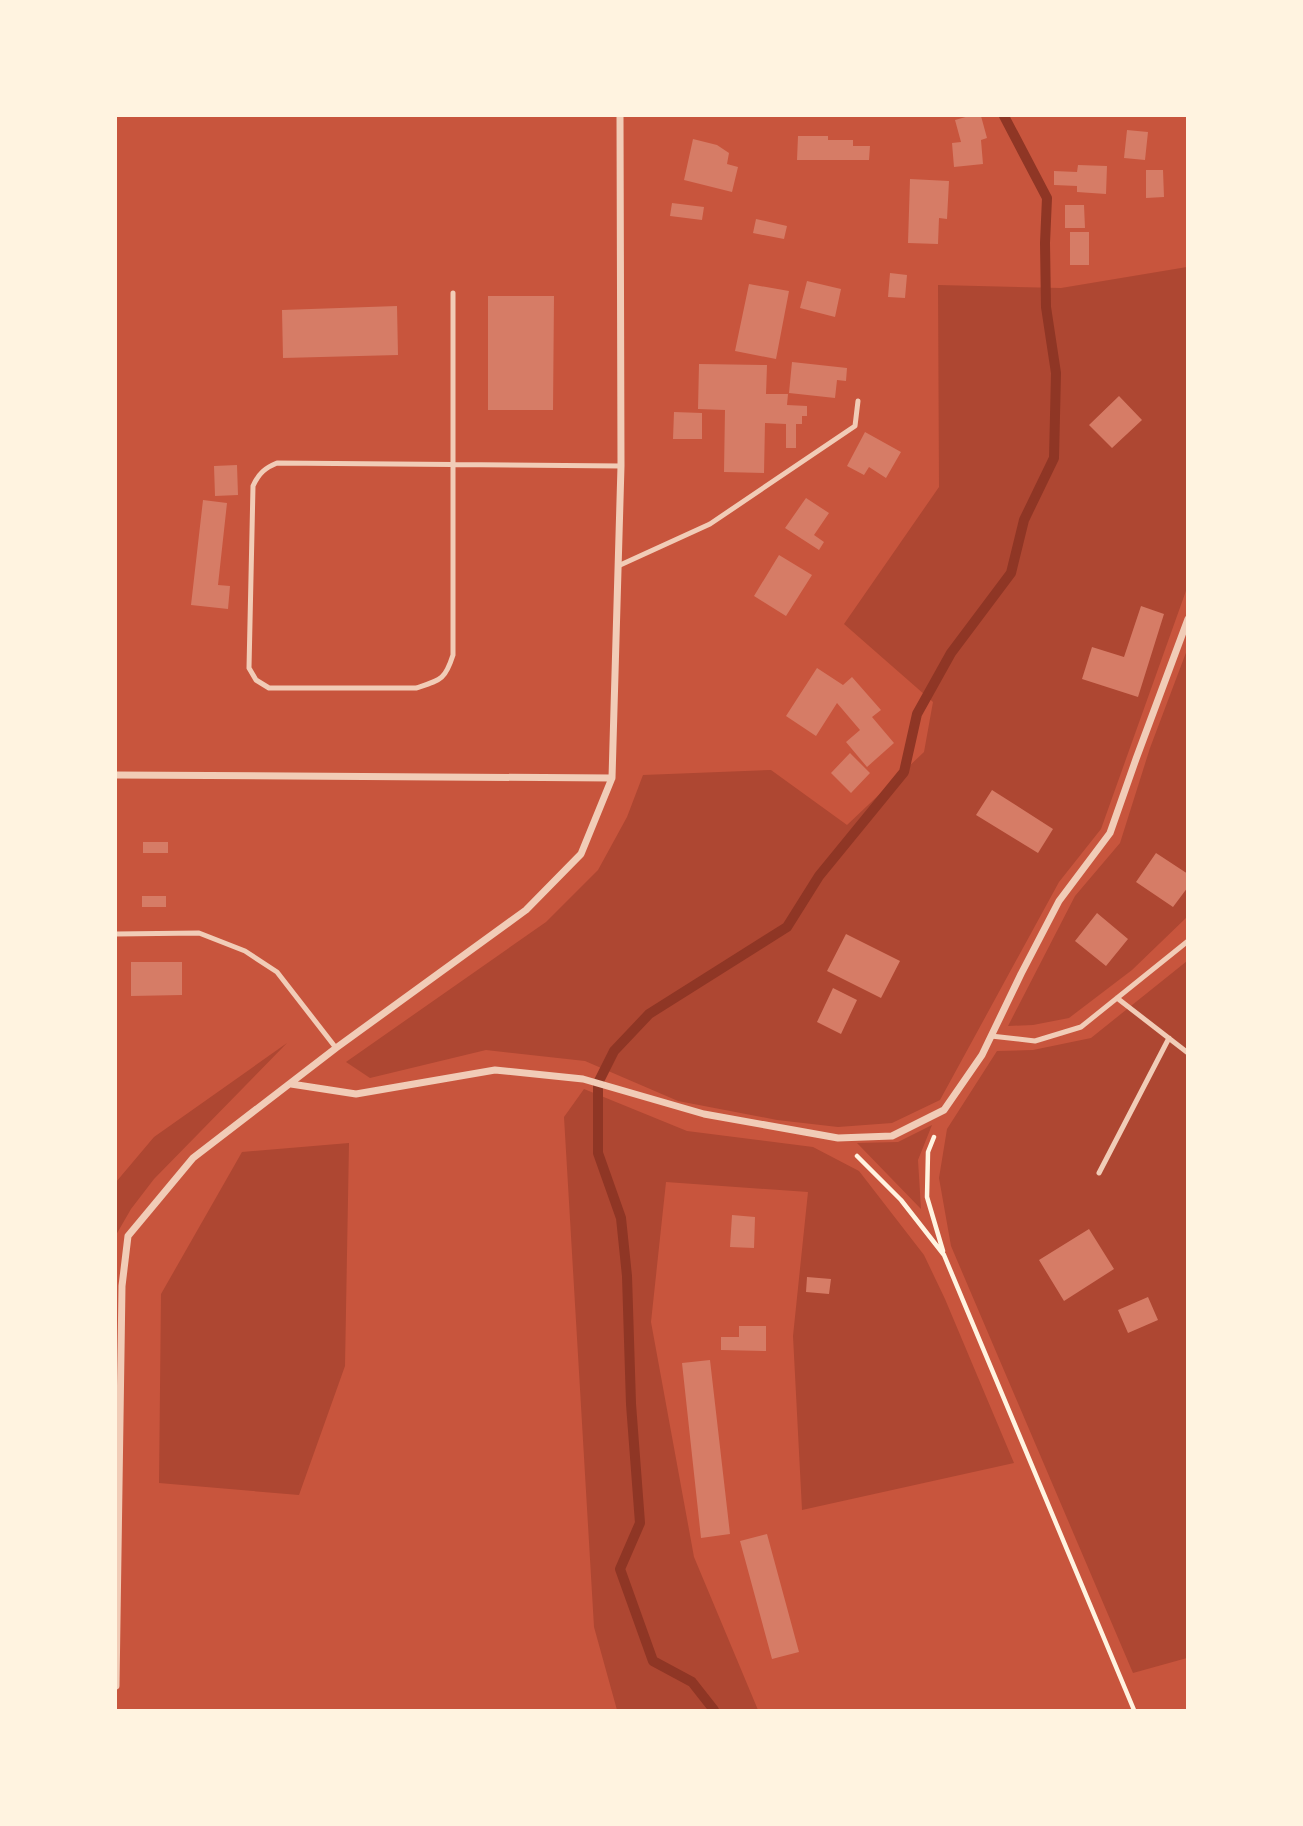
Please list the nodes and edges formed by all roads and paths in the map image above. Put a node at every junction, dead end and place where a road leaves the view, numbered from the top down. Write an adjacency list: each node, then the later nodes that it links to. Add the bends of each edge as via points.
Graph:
1 (620, 116): 5 (street)
2 (453, 293): 4 (lane)
3 (858, 401): 6 (lane, via 855,426 709,524)
4 (454, 464): 4 (lane, via 453,654 447,673 437,682 416,688 269,688 256,680 249,668 253,485 258,475 277,463); 5 (lane)
5 (621, 466): 6 (street)
6 (618, 566): 9 (street)
7 (1188, 619): 13 (street, via 1111,833 1059,901)
8 (116, 775): 9 (street)
9 (612, 778): 15 (street, via 581,854 526,910)
10 (116, 934): 15 (lane, via 199,933 245,951 278,972)
11 (1188, 941): 12 (lane)
12 (1117, 998): 13 (lane, via 1081,1027 1035,1041); 14 (lane)
13 (991, 1036): 18 (street)
14 (1169, 1038): 16 (lane); 20 (lane)
15 (337, 1048): 17 (street)
16 (1188, 1053)
17 (291, 1084): 19 (street, via 356,1094 508,1071 583,1079 704,1114); 22 (street, via 193,1158 128,1236 122,1286)
18 (944, 1110): 19 (street, via 892,1136); 21 (path, via 928,1152 927,1197)
19 (838, 1138): 21 (path, via 901,1199)
20 (1099, 1173)
21 (944, 1255): 23 (path)
22 (116, 1686)
23 (1134, 1710)

